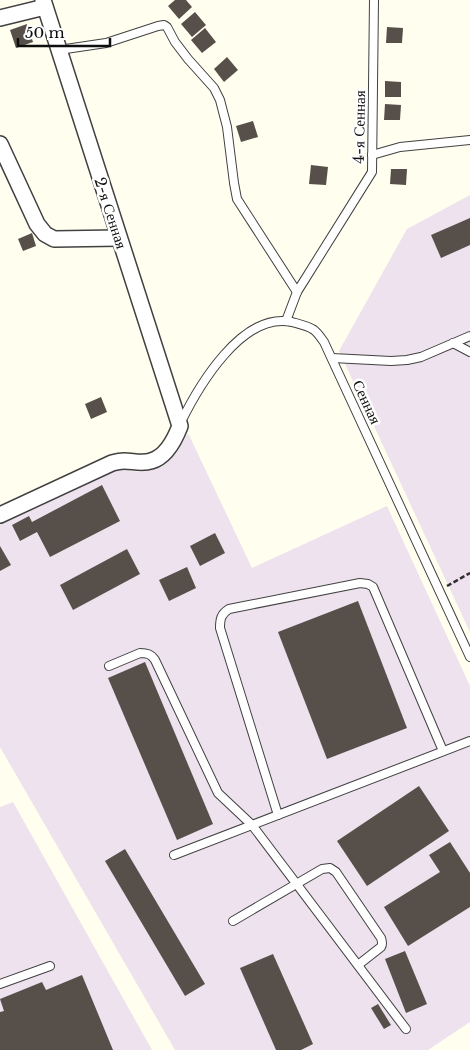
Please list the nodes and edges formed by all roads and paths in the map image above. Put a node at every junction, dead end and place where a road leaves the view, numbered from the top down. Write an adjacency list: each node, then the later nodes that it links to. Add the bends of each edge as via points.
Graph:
1 (374, 0): 7 (lane, 4-я Сенная)
2 (44, 3): 3 (street); 4 (street, 2-я Сенная)
3 (0, 18)
4 (59, 50): 8 (street, 2-я Сенная); 9 (lane, via 106,43 158,26 168,27 175,42 214,88 220,100 237,199)
5 (470, 140): 7 (lane, via 400,147)
6 (0, 144): 8 (street, via 37,224 45,234 54,239)
7 (372, 155): 9 (lane, 4-я Сенная, via 372,172)
8 (119, 238): 15 (street, 2-я Сенная)
9 (297, 292): 10 (lane, 4-я Сенная)
10 (286, 321): 14 (lane, Сенная, via 314,330); 15 (lane, Сенная, via 254,329 230,348 207,376)
11 (470, 336): 12 (lane)
12 (453, 344): 13 (lane); 14 (lane, via 407,360)
13 (470, 352)
14 (332, 358): 18 (lane, Сенная)
15 (180, 426): 16 (street, via 160,457 147,462 112,463)
16 (0, 516)
17 (470, 573): 18 (path)
18 (439, 590): 19 (lane, Сенная)
19 (470, 657)
20 (109, 666): 24 (lane, via 140,654 152,656 218,793)
21 (470, 741): 22 (lane)
22 (443, 751): 23 (lane); 23 (lane, via 375,590 368,584 230,609 222,613 220,628)
23 (278, 815): 24 (lane)
24 (252, 825): 25 (lane); 26 (lane)
25 (174, 855)
26 (297, 884): 27 (lane); 28 (lane); 28 (lane, via 326,868 336,872 382,941 382,945)
27 (234, 921)
28 (358, 965): 31 (lane)
29 (50, 966): 30 (lane)
30 (0, 984)
31 (406, 1029)

